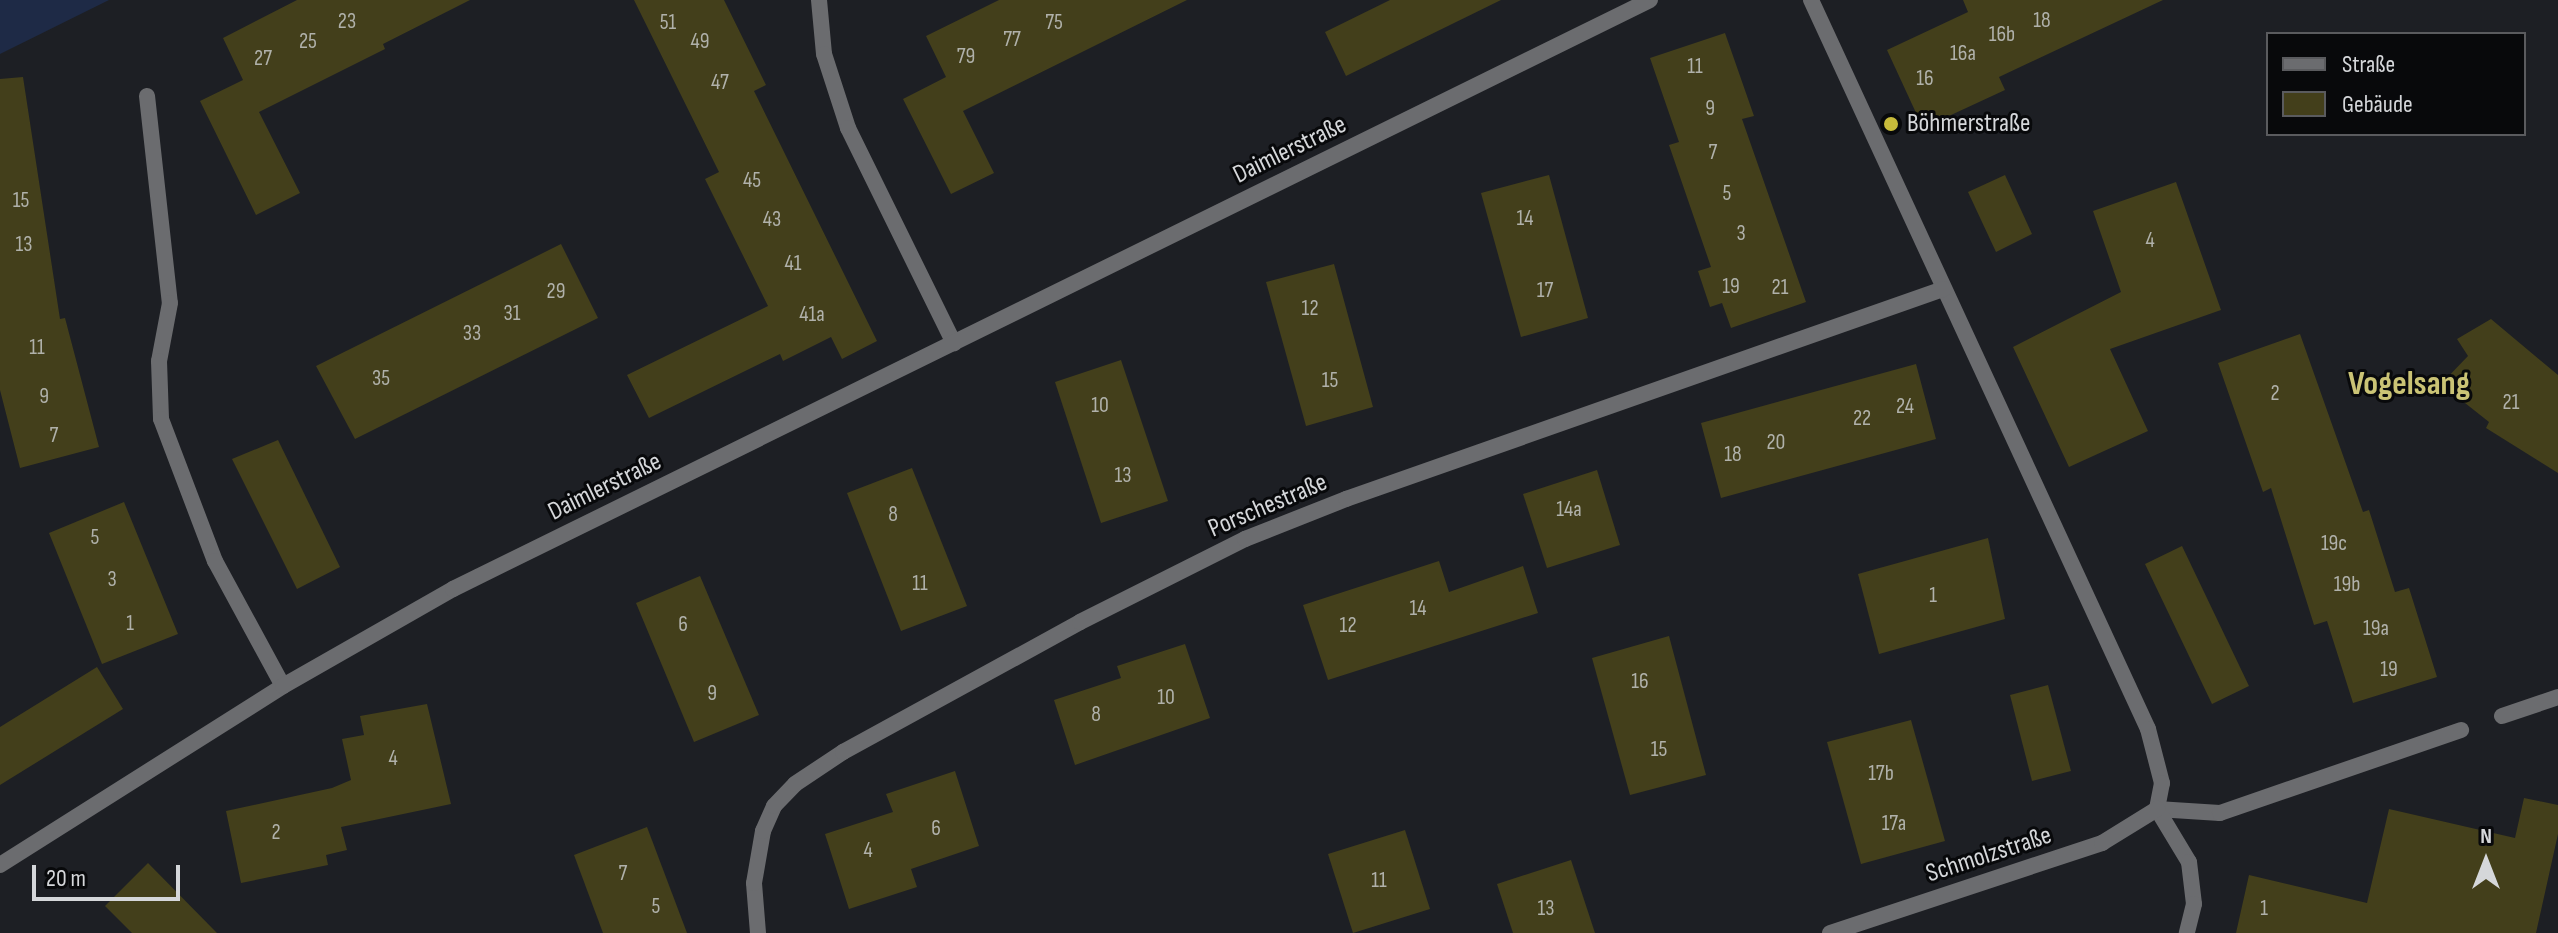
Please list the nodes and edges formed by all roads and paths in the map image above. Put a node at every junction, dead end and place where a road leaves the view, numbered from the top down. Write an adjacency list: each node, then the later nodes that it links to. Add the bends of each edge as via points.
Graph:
1 (819, 0): 6 (street, via 824,54 848,128)
2 (1648, 0): 6 (street, Daimlerstraße)
3 (1811, 0): 5 (street)
4 (147, 96): 7 (street, via 170,303 159,361 161,419 215,561)
5 (1943, 289): 11 (street, via 2153,741 2162,783); 13 (street, Porschestraße, via 1332,505 1245,539 1052,637 795,784 774,806 763,831 754,883)
6 (954, 343): 7 (street, Daimlerstraße, via 453,589)
7 (283, 686): 12 (street, Daimlerstraße)
8 (2558, 697): 9 (street)
9 (2502, 716)
10 (2461, 730): 11 (street, via 2220,813)
11 (2157, 809): 14 (street, Schmolzstraße, via 2102,843); 15 (street, via 2189,862 2194,904)
12 (0, 865)
13 (758, 933)
14 (1830, 933)
15 (2187, 933)

